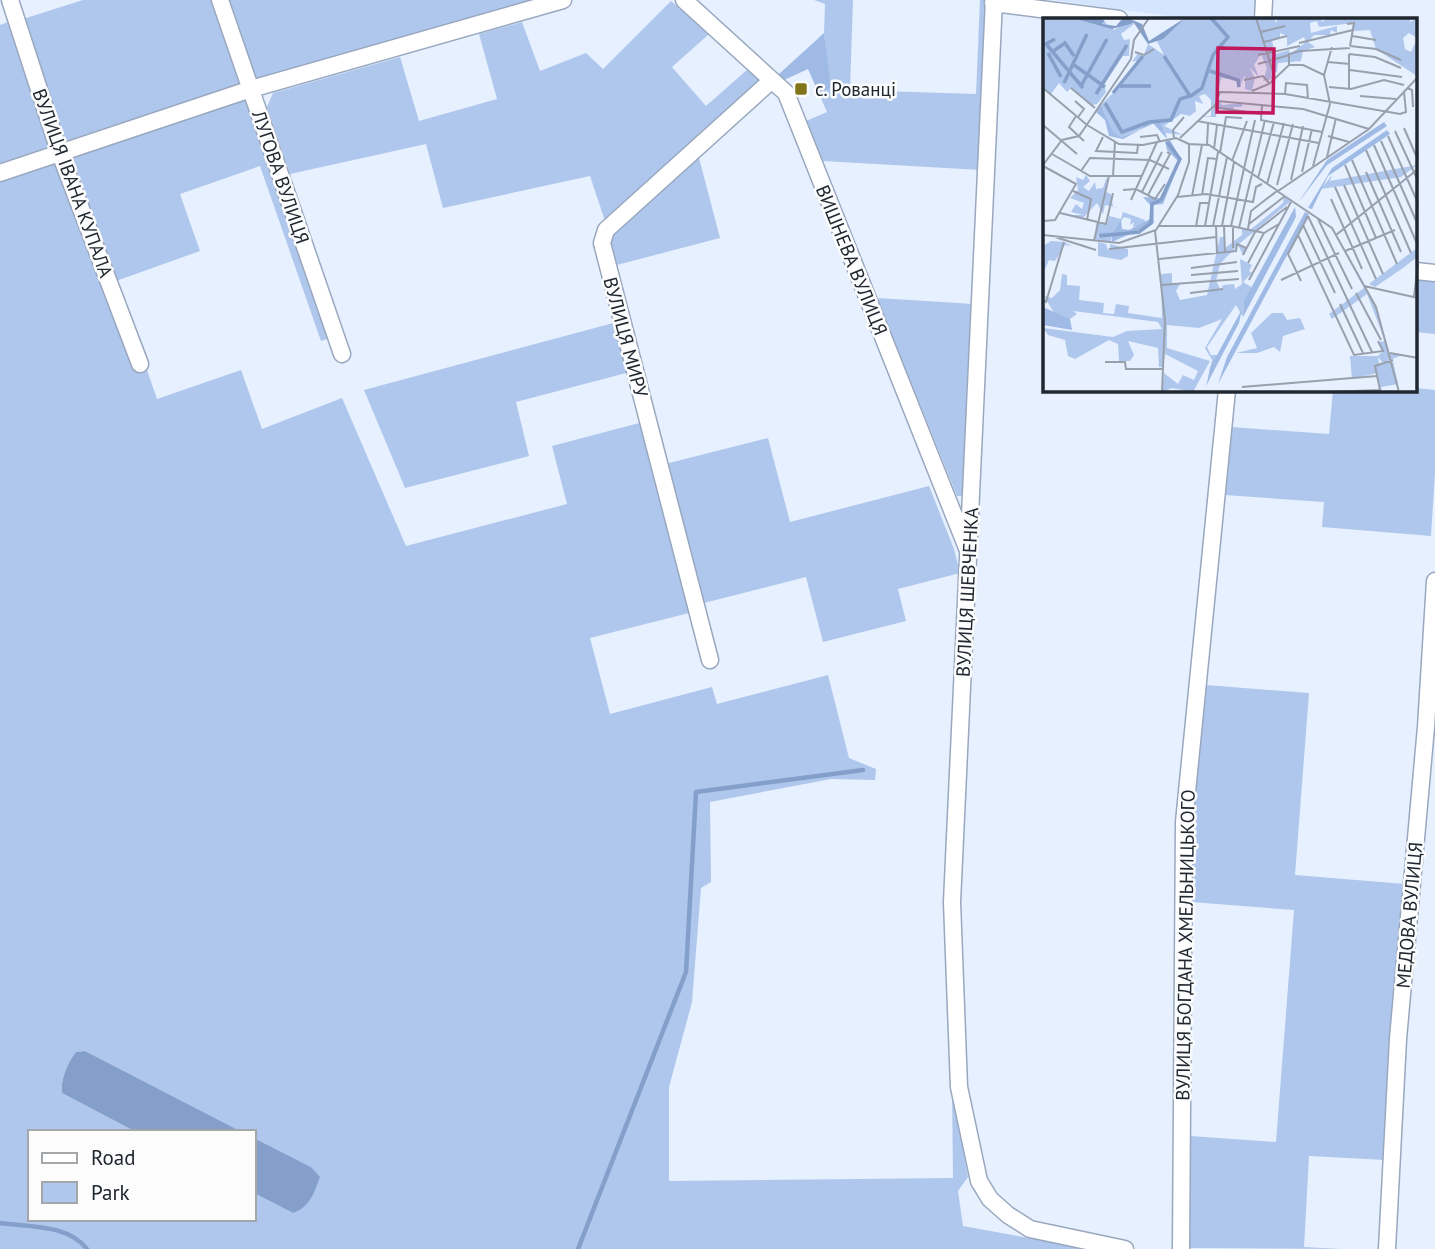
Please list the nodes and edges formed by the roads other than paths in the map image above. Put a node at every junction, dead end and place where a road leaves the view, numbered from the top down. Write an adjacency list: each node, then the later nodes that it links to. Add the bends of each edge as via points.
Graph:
1 (10, 0): 11 (street, ВУЛИЦЯ ІВАНА КУПАЛА)
2 (220, 0): 10 (street, ЛУГОВА ВУЛИЦЯ)
3 (563, 0): 10 (street)
4 (684, 0): 9 (street, ВИШНЕВА ВУЛИЦЯ)
5 (1264, 0): 8 (street)
6 (994, 1): 7 (street); 16 (street, ВУЛИЦЯ ШЕВЧЕНКА)
7 (1112, 18)
8 (1262, 18)
9 (772, 80): 16 (street, ВИШНЕВА ВУЛИЦЯ, via 786,93); 18 (street, ВУЛИЦЯ МИРУ, via 606,230 602,243)
10 (251, 89): 11 (street); 13 (street, ЛУГОВА ВУЛИЦЯ)
11 (59, 151): 12 (street); 14 (street, ВУЛИЦЯ ІВАНА КУПАЛА)
12 (0, 173)
13 (342, 354)
14 (140, 364)
15 (1227, 392): 20 (street, ВУЛИЦЯ БОГДАНА ХМЕЛЬНИЦЬКОГО, via 1184,821)
16 (970, 554): 19 (street, ВУЛИЦЯ ШЕВЧЕНКА, via 952,902 959,1087 978,1181 990,1199 1030,1229)
17 (1435, 581): 21 (street, МЕДОВА ВУЛИЦЯ, via 1398,1039)
18 (710, 660)
19 (1125, 1249)
20 (1181, 1249)
21 (1387, 1249)

